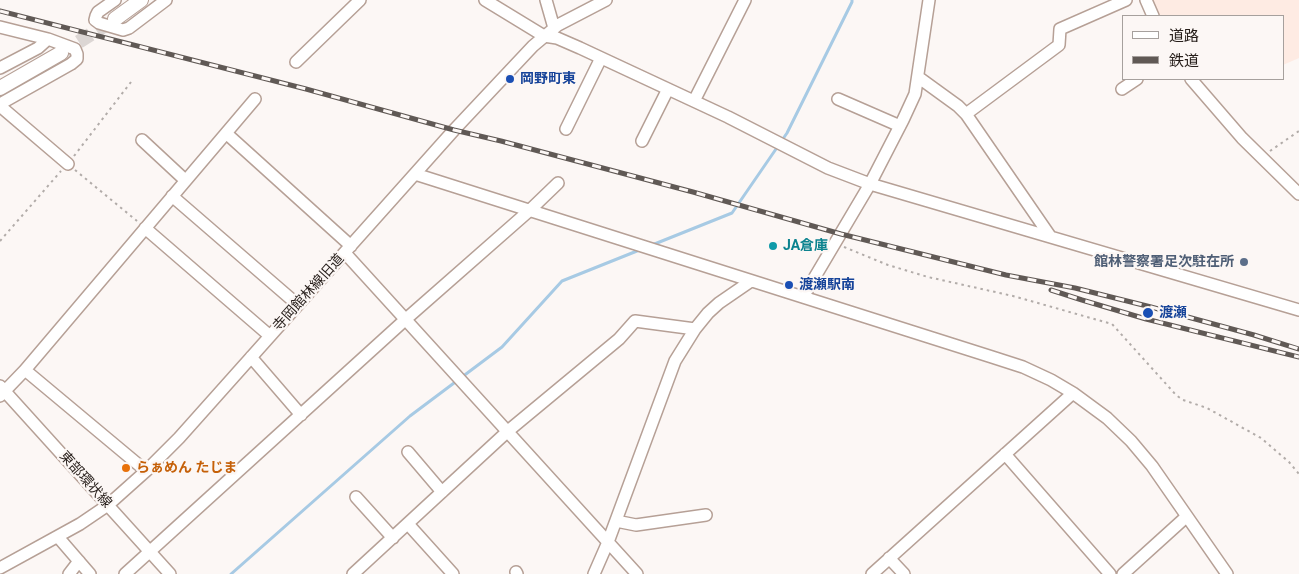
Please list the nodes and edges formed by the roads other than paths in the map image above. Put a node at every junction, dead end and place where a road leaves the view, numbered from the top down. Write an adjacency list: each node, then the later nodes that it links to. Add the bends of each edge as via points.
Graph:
1 (115, 0): 3 (street, via 98,12 95,20 123,30)
2 (142, 0): 13 (main road)
3 (166, 0)
4 (360, 0): 20 (street)
5 (485, 0): 16 (street)
6 (546, 0): 15 (street)
7 (606, 0): 15 (street, 寺岡館林線旧道)
8 (745, 0): 30 (street)
9 (929, 0): 22 (street)
10 (1126, 0): 32 (street, via 1060,28 1059,45)
11 (1146, 0): 12 (street)
12 (1153, 15)
13 (116, 19)
14 (0, 26): 17 (street)
15 (554, 28): 16 (street, 寺岡館林線旧道)
16 (544, 36): 19 (street, via 557,38); 39 (street, 寺岡館林線旧道)
17 (48, 39): 21 (street, via 38,48); 31 (street, via 75,48 76,59)
18 (61, 53): 25 (main road)
19 (601, 58): 26 (street); 34 (street)
20 (296, 62)
21 (0, 68)
22 (918, 77): 32 (street); 33 (street, via 915,94)
23 (1136, 80): 27 (street)
24 (1192, 80): 43 (street, via 1242,138)
25 (0, 88)
26 (668, 89): 30 (street); 37 (street)
27 (1122, 89)
28 (255, 99): 35 (street)
29 (838, 99): 33 (street)
30 (694, 101): 42 (street, via 828,168)
31 (0, 105): 38 (street)
32 (966, 114): 47 (street)
33 (900, 126): 42 (street)
34 (566, 129)
35 (227, 134): 40 (street); 48 (street)
36 (142, 140): 40 (street)
37 (642, 141)
38 (68, 164)
39 (415, 174): 45 (street); 48 (street, 寺岡館林線旧道)
40 (185, 180): 44 (street)
41 (558, 183): 45 (street)
42 (870, 184): 47 (street); 50 (street)
43 (1299, 194)
44 (172, 196): 46 (street); 51 (street)
45 (530, 210): 49 (street); 53 (street)
46 (145, 228): 55 (street); 57 (street)
47 (1050, 236): 52 (street)
48 (348, 249): 51 (street, 寺岡館林線旧道); 53 (street)
49 (751, 281): 50 (street); 54 (street, via 719,303)
50 (803, 298): 59 (street, via 1022,367)
51 (298, 305): 55 (street, 寺岡館林線旧道)
52 (1299, 310)
53 (406, 320): 60 (street); 61 (street)
54 (695, 329): 61 (street, via 635,321); 70 (street, via 675,361)
55 (270, 336): 56 (street, 寺岡館林線旧道)
56 (251, 358): 60 (street); 64 (street, 寺岡館林線旧道)
57 (25, 370): 58 (street); 64 (street)
58 (2, 391): 67 (street, 東部環状線)
59 (1073, 393): 63 (street); 69 (street, via 1131,441)
60 (301, 415): 75 (street)
61 (508, 431): 65 (street); 74 (street)
62 (408, 452): 65 (street)
63 (1005, 454): 76 (street); 89 (street)
64 (146, 471): 67 (street, 寺岡館林線旧道)
65 (442, 492): 71 (street)
66 (356, 497): 73 (street)
67 (108, 505): 72 (street, 寺岡館林線旧道); 75 (street, 東部環状線)
68 (706, 515): 70 (street, via 636,525)
69 (1186, 517): 90 (street); 91 (street)
70 (616, 521): 74 (street)
71 (408, 524): 73 (street); 84 (street)
72 (58, 537): 77 (street); 78 (street, 寺岡館林線旧道)
73 (393, 538): 83 (street)
74 (608, 542): 85 (street); 86 (street)
75 (150, 552): 81 (street); 82 (street, 東部環状線)
76 (890, 558): 87 (street); 88 (street)
77 (79, 561): 79 (street); 80 (street)
78 (0, 568)
79 (69, 574)
80 (90, 574)
81 (125, 574)
82 (170, 574)
83 (352, 574)
84 (453, 574)
85 (594, 574)
86 (637, 574)
87 (872, 574)
88 (904, 574)
89 (1110, 574)
90 (1123, 574)
91 (1227, 574)

